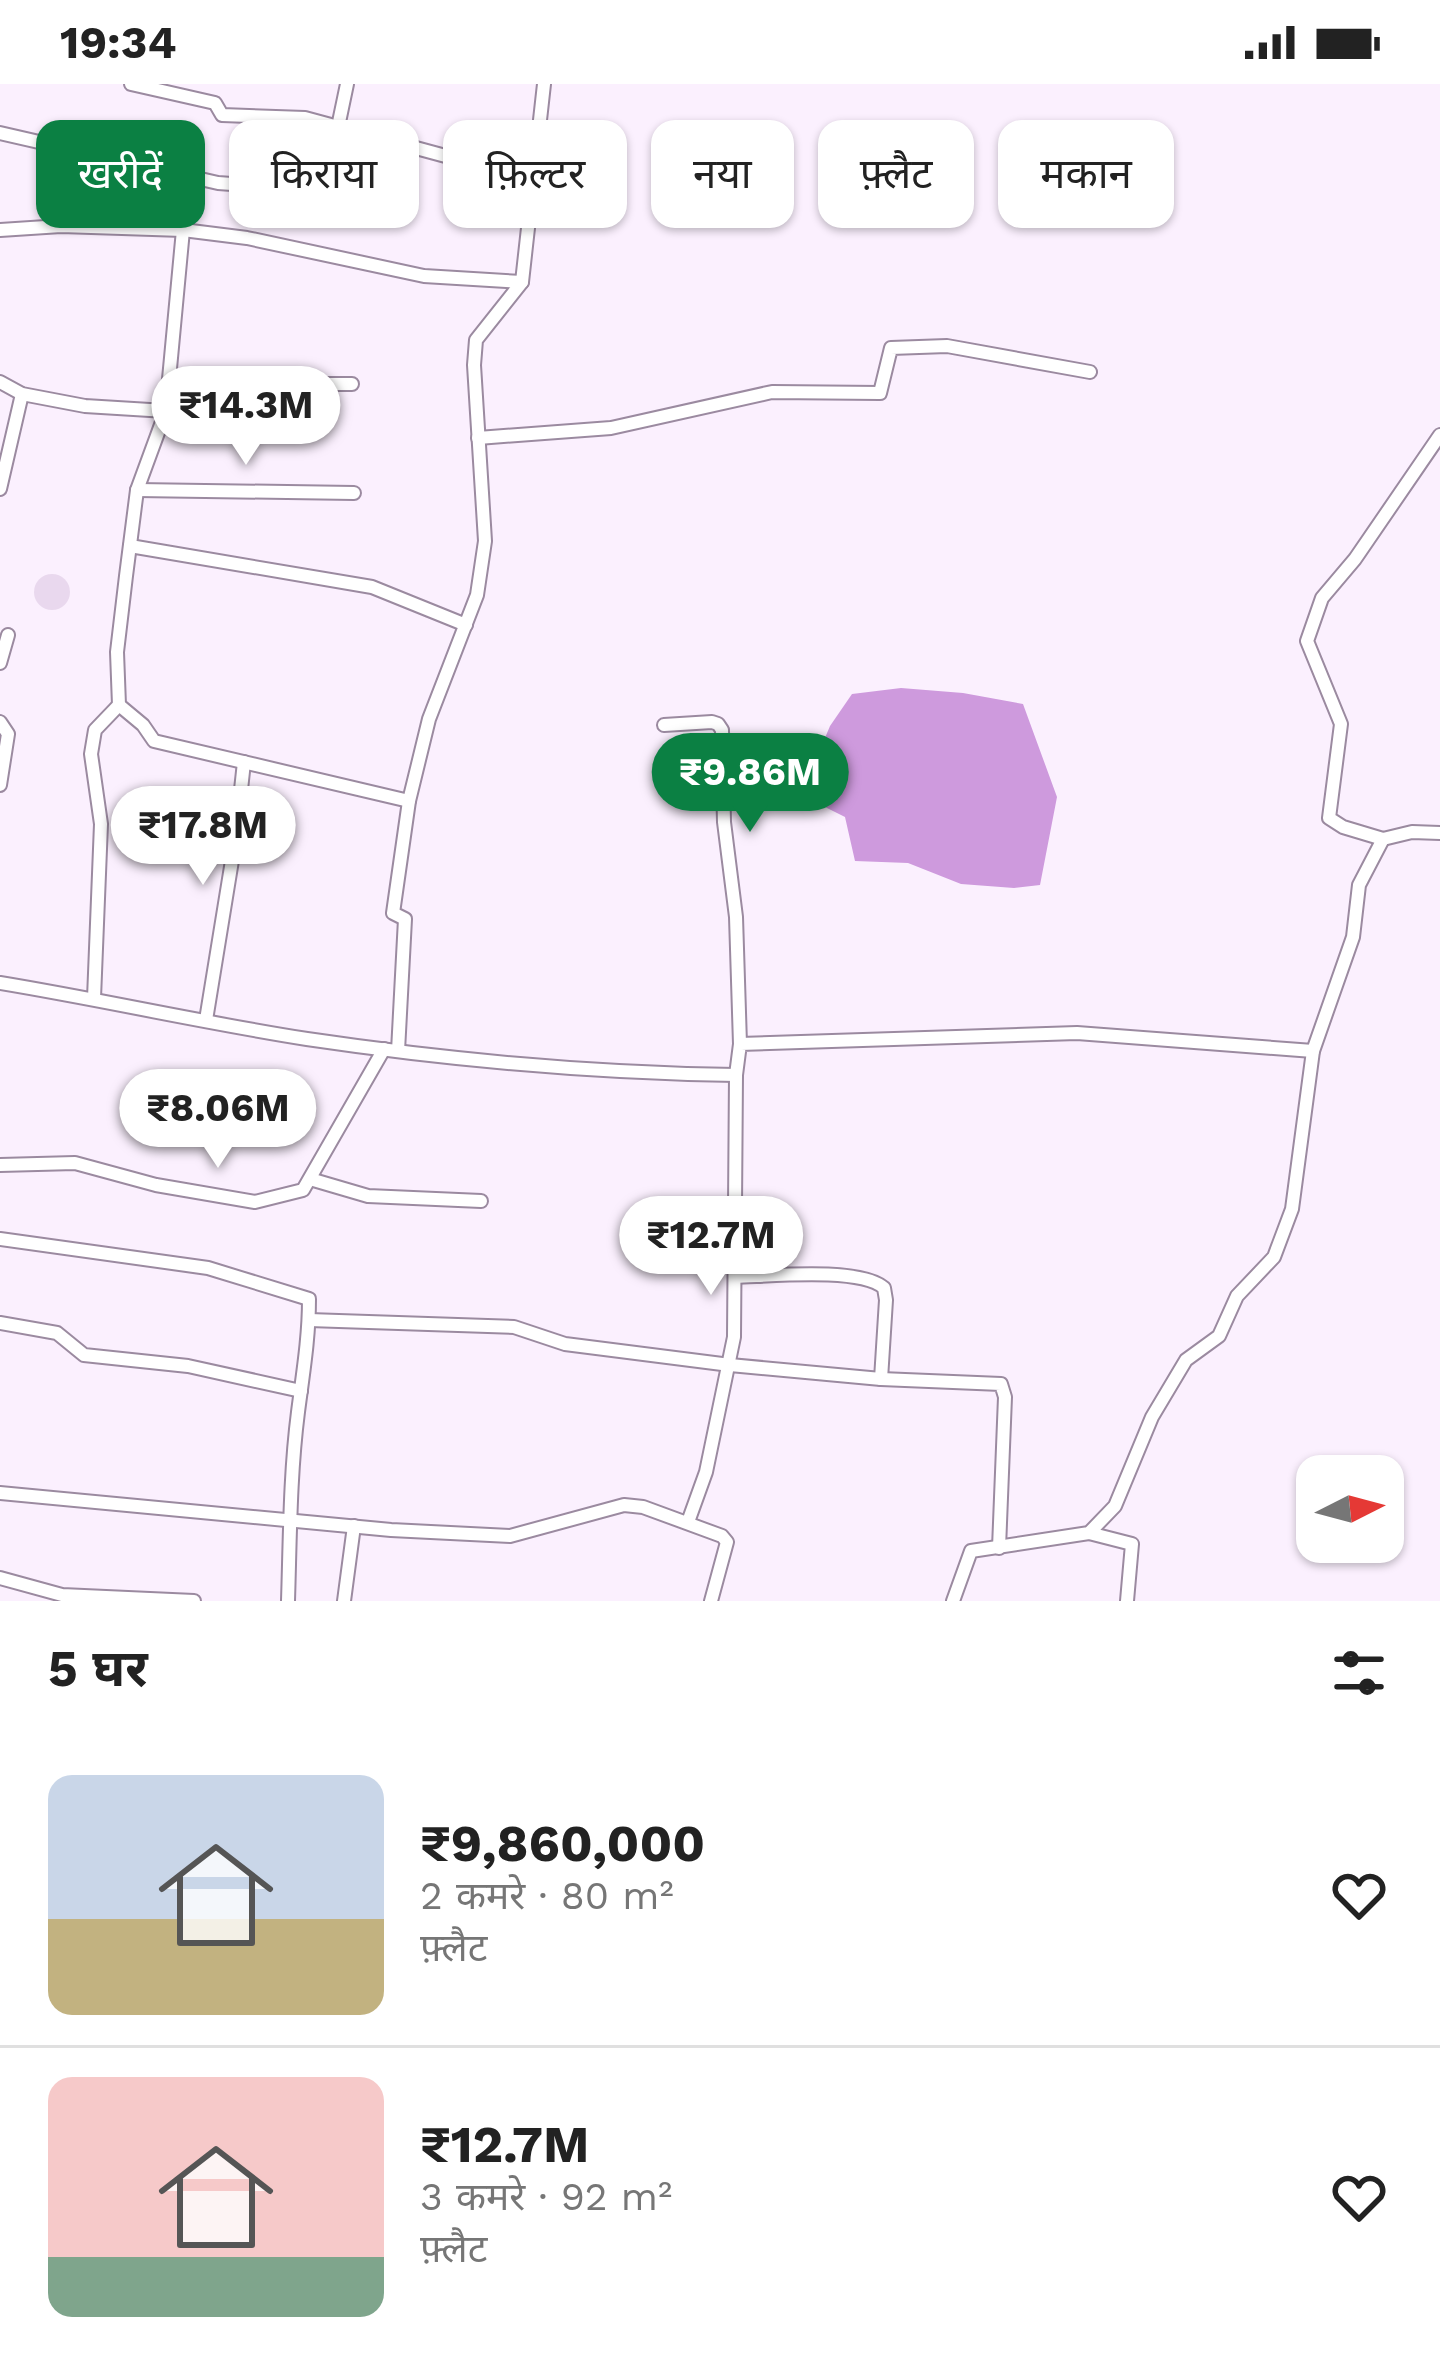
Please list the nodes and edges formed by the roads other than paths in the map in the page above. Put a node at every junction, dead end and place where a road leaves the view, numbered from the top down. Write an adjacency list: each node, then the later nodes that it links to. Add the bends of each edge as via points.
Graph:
1 (131, 84): 4 (street, via 215,103 222,115)
2 (347, 84): 5 (street)
3 (544, 84): 6 (street)
4 (312, 120)
5 (339, 120)
6 (541, 120)
7 (0, 133): 8 (street)
8 (229, 184)
9 (529, 228): 12 (street)
10 (0, 230): 11 (street)
11 (182, 230): 12 (street, via 424,277); 17 (street)
12 (522, 282): 19 (street, via 476,340)
13 (1090, 372): 19 (street, via 947,346 891,348 880,393 772,392 611,428)
14 (0, 382): 16 (street)
15 (352, 384): 17 (street, via 233,384)
16 (22, 394): 17 (street); 20 (street)
17 (166, 411): 21 (street)
18 (1440, 435): 34 (street, via 1322,598 1307,641 1342,724 1329,818)
19 (478, 438): 24 (street, via 485,541)
20 (0, 490)
21 (137, 490): 22 (street); 23 (street)
22 (354, 493)
23 (130, 546): 24 (street, via 372,587); 27 (street)
24 (466, 625): 32 (street, via 429,719)
25 (8, 635): 26 (street)
26 (0, 663)
27 (119, 705): 30 (street, via 154,741); 36 (street, via 95,730 91,754 101,824)
28 (0, 722): 31 (street, via 8,729)
29 (664, 725): 38 (street, via 712,722 722,730)
30 (244, 762): 32 (street); 37 (street)
31 (0, 785)
32 (409, 801): 39 (street, via 393,913 405,920)
33 (1440, 833): 34 (street)
34 (1383, 839): 40 (street, via 1359,885 1353,937)
35 (0, 983): 36 (street)
36 (94, 998): 37 (street)
37 (206, 1020): 39 (street)
38 (740, 1044): 40 (street, via 1077,1033); 41 (street)
39 (391, 1050): 41 (street, via 623,1073); 43 (street)
40 (1313, 1051): 56 (street, via 1292,1210 1274,1257 1237,1296 1219,1336 1186,1360 1114,1506)
41 (736, 1075): 46 (street)
42 (0, 1165): 43 (street, via 75,1163 256,1202 303,1190)
43 (310, 1179): 44 (street, via 368,1196)
44 (481, 1201)
45 (0, 1239): 47 (street, via 208,1268 309,1299)
46 (736, 1276): 49 (street); 50 (street, via 878,1282 886,1300)
47 (309, 1320): 49 (street, via 514,1327 566,1344); 51 (street)
48 (0, 1323): 51 (street, via 57,1333 84,1354)
49 (730, 1365): 50 (street); 54 (street)
50 (881, 1379): 57 (street, via 1001,1384)
51 (302, 1391): 53 (street)
52 (0, 1493): 53 (street)
53 (290, 1519): 55 (street); 60 (street)
54 (688, 1522): 55 (street, via 624,1505 510,1536); 62 (street, via 727,1542)
55 (354, 1526): 61 (street)
56 (1089, 1533): 57 (street); 64 (street, via 1132,1544)
57 (999, 1548): 63 (street, via 971,1551)
58 (0, 1578): 59 (street, via 62,1594)
59 (194, 1601)
60 (289, 1601)
61 (344, 1601)
62 (711, 1601)
63 (953, 1601)
64 (1126, 1601)

